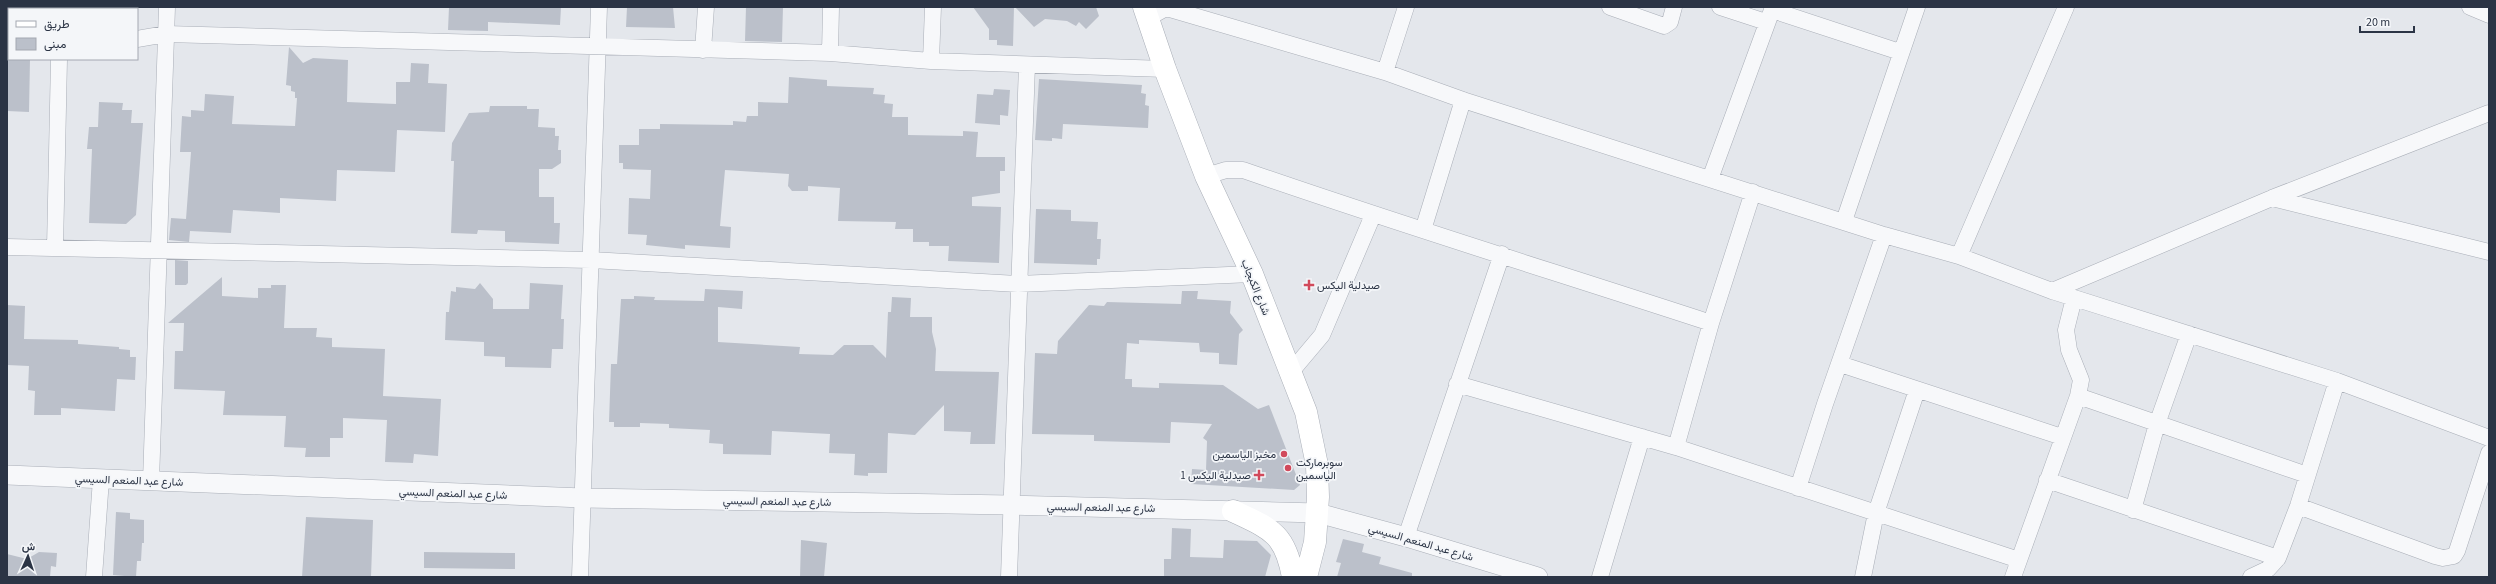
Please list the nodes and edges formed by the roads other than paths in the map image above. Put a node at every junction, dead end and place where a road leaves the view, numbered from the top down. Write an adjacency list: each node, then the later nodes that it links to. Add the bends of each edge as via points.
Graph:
1 (167, 7): 16 (street)
2 (600, 7): 18 (street)
3 (706, 7): 19 (street)
4 (831, 7): 21 (street)
5 (933, 7): 23 (street)
6 (1406, 7): 26 (street)
7 (1610, 7): 8 (street, via 1664,26 1670,22)
8 (1674, 7)
9 (1720, 7): 15 (street)
10 (1917, 7): 20 (street)
11 (2065, 7): 42 (street)
12 (2470, 7): 14 (street)
13 (1146, 12): 25 (main road, شارع الكبجاب); 26 (street, via 1170,9)
14 (2489, 15)
15 (1766, 22): 20 (street, via 1770,12 1777,10); 30 (street)
16 (166, 34): 17 (street); 18 (street); 39 (street)
17 (138, 39)
18 (598, 46): 19 (street); 43 (street)
19 (703, 50): 21 (street)
20 (1900, 52): 34 (street)
21 (830, 53): 23 (street)
22 (59, 60): 38 (street)
23 (931, 61): 24 (street)
24 (1027, 65): 25 (street); 45 (street)
25 (1165, 69): 29 (main road, شارع الكبجاب)
26 (1385, 72): 27 (street)
27 (1462, 100): 30 (street); 35 (street)
28 (2489, 113): 32 (street)
29 (1206, 176): 33 (street, via 1226,170 1243,170); 44 (main road, شارع الكبجاب)
30 (1710, 178): 31 (street)
31 (1753, 192): 34 (street); 48 (street)
32 (2272, 198): 40 (street); 46 (street)
33 (1373, 215): 35 (street); 51 (street, via 1322,336)
34 (1844, 221): 36 (street)
35 (1423, 230): 41 (street)
36 (1884, 235): 42 (street); 50 (street)
37 (7, 247): 38 (street)
38 (55, 248): 39 (street)
39 (159, 251): 43 (street); 66 (street)
40 (2489, 252)
41 (1502, 254): 48 (street); 53 (street)
42 (1959, 256): 46 (street)
43 (591, 260): 45 (street); 68 (street)
44 (1252, 274): 45 (street); 51 (main road, شارع الكبجاب)
45 (1018, 284): 69 (street)
46 (2052, 291): 47 (street)
47 (2074, 298): 49 (street); 55 (street, via 2066,330 2069,350 2081,380)
48 (1711, 323): 60 (street)
49 (2189, 334): 52 (street); 56 (street)
50 (1840, 364): 54 (street); 67 (street)
51 (1290, 373): 73 (main road, شارع الكبجاب, via 1306,412 1317,465)
52 (2337, 381): 59 (street); 63 (street)
53 (1458, 384): 57 (street); 75 (street)
54 (1916, 390): 58 (street); 74 (street)
55 (2078, 396): 56 (street); 58 (street)
56 (2157, 424): 63 (street); 72 (street)
57 (1642, 438): 60 (street); 84 (street)
58 (2062, 438): 65 (street)
59 (2489, 438)
60 (1676, 447): 67 (street)
61 (2489, 454): 70 (street, via 2457,550 2454,556 2449,558 2435,556)
62 (7, 475): 64 (street, شارع عبد المنعم السيسي)
63 (2307, 475): 70 (street)
64 (101, 479): 66 (street, شارع عبد المنعم السيسي); 78 (street)
65 (2048, 480): 72 (street); 77 (street)
66 (151, 481): 68 (street, شارع عبد المنعم السيسي)
67 (1798, 488): 74 (street)
68 (582, 498): 69 (street, شارع عبد المنعم السيسي); 79 (street)
69 (1012, 505): 71 (street, شارع عبد المنعم السيسي); 80 (street)
70 (2298, 506): 76 (street)
71 (1233, 510): 73 (street, شارع عبد المنعم السيسي); 81 (main road, via 1269,528 1284,544)
72 (2133, 510): 76 (street)
73 (1318, 513): 75 (street, شارع عبد المنعم السيسي); 82 (main road, شارع الكبجاب, via 1315,542)
74 (1876, 513): 77 (street); 85 (street)
75 (1406, 537): 83 (street, شارع عبد المنعم السيسي)
76 (2278, 558): 87 (street, via 2268,569)
77 (2019, 560): 86 (street)
78 (94, 577)
79 (580, 577)
80 (1009, 577)
81 (1293, 577)
82 (1306, 577)
83 (1538, 577)
84 (1600, 577)
85 (1863, 577)
86 (2013, 577)
87 (2251, 577)

